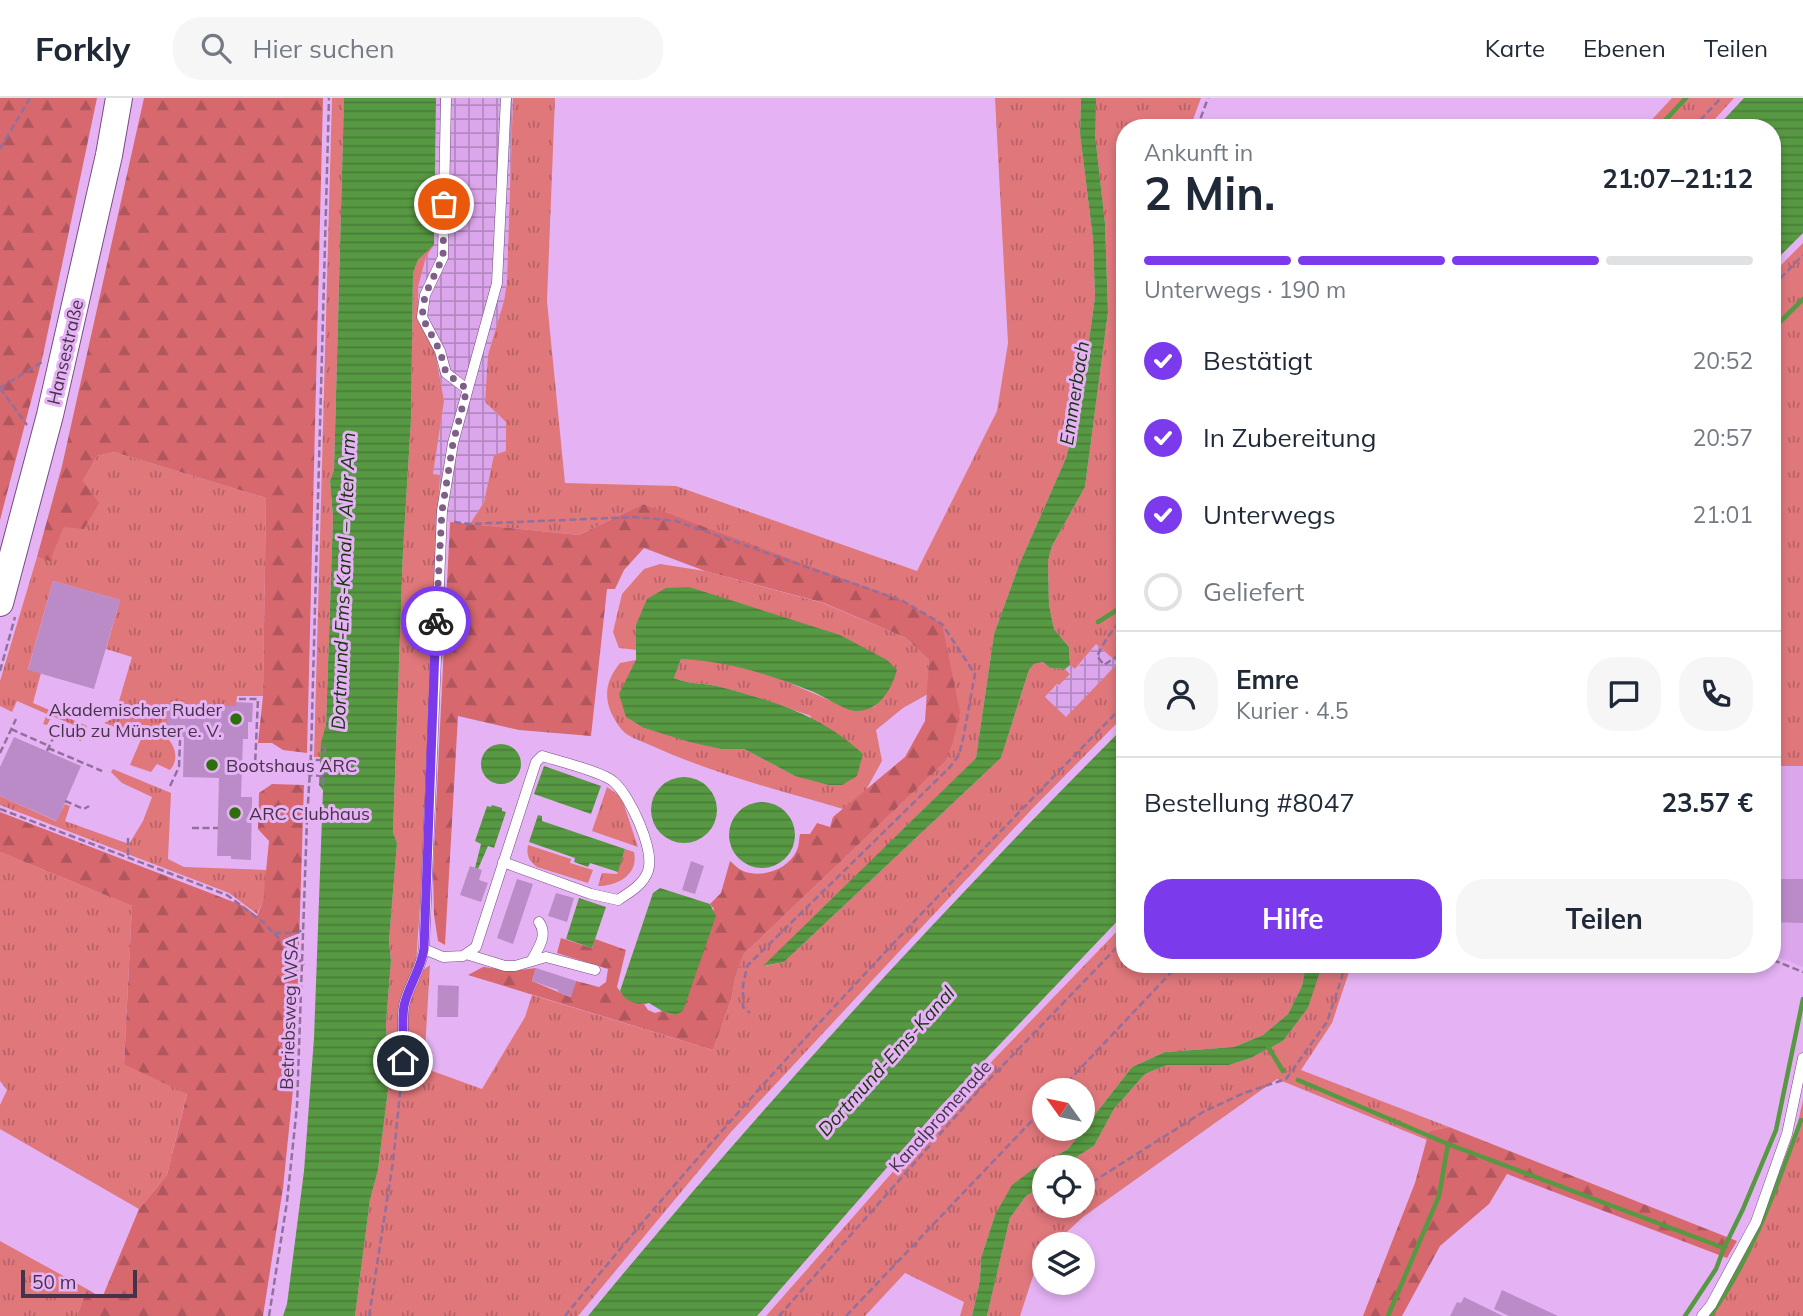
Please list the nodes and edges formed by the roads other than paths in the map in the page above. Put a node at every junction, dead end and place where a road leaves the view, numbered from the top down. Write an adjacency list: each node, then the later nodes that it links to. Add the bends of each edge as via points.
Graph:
1 (119, 98): 5 (main road, Hansestraße, via 51,415)
2 (446, 98): 4 (lane, via 443,257 425,295 422,317 446,373)
3 (506, 98): 4 (lane, via 497,283)
4 (467, 389): 8 (lane, via 441,521)
5 (0, 603)
6 (503, 862): 6 (lane, via 536,762 542,756 612,780 636,814 650,858 640,885 618,900); 9 (lane, via 476,947)
7 (540, 922): 10 (lane, via 543,939)
8 (424, 949): 9 (lane, via 443,957); 13 (lane, via 404,1005)
9 (466, 954): 10 (lane, via 505,966)
10 (532, 960): 11 (lane, via 556,958)
11 (595, 970)
12 (1803, 1058): 14 (lane, via 1787,1134 1756,1222)
13 (403, 1061)
14 (1702, 1316)

